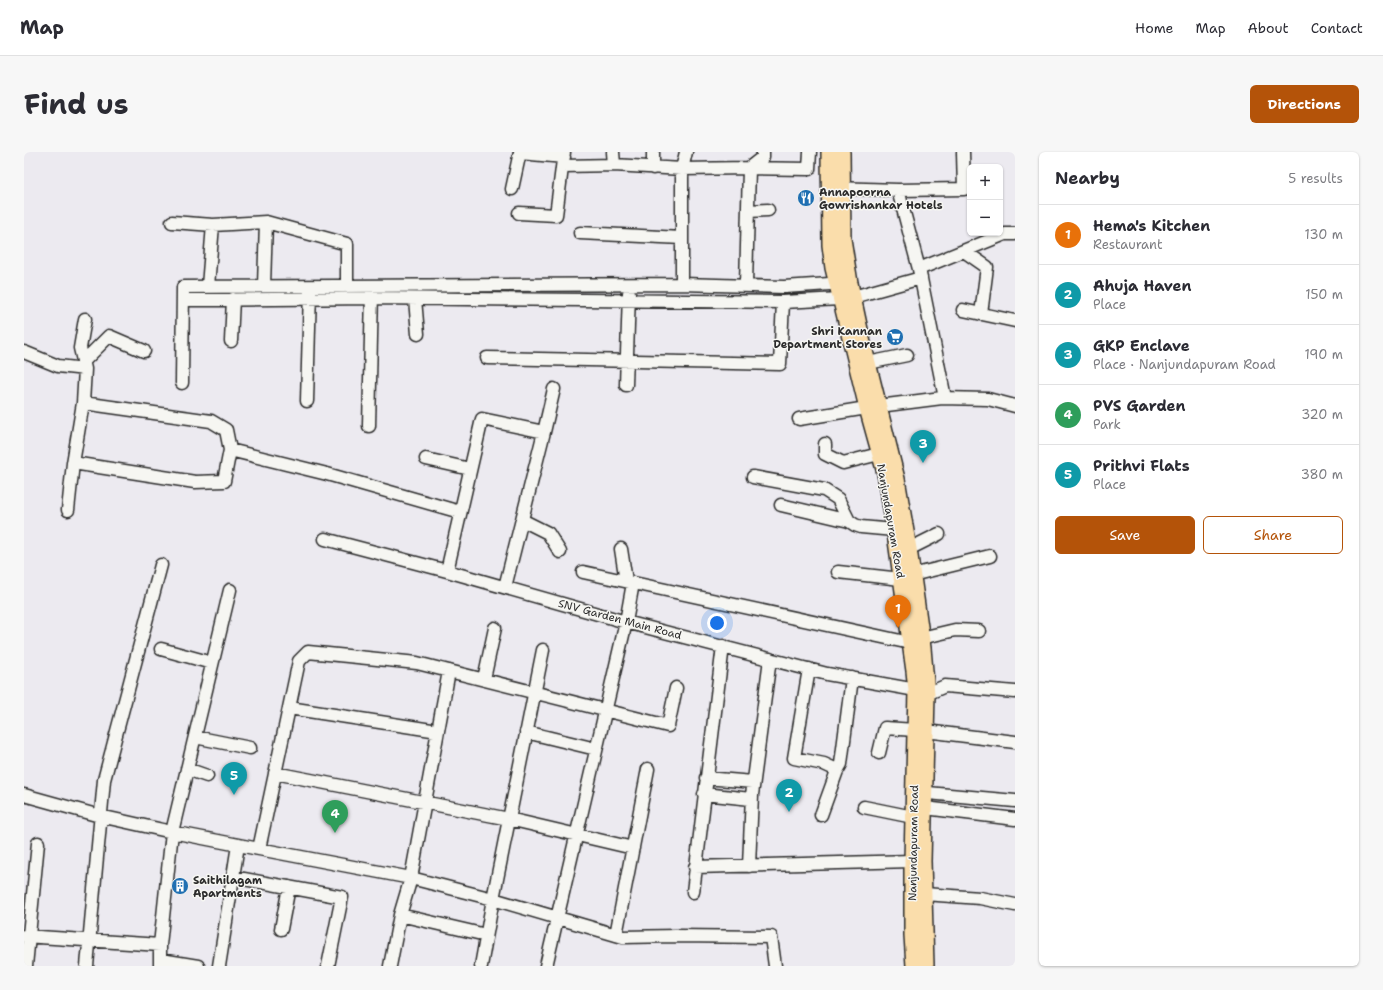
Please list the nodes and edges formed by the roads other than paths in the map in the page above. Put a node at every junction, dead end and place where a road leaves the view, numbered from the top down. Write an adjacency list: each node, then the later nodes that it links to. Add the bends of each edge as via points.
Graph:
1 (520, 152): 10 (street); 16 (street)
2 (613, 152): 11 (street)
3 (653, 152): 12 (street)
4 (686, 152): 14 (street)
5 (763, 152): 13 (street, via 763,157)
6 (810, 152): 13 (street, via 810,169)
7 (829, 152): 15 (main road, Nanjundapuram Road)
8 (842, 152): 15 (main road, Nanjundapuram Road)
9 (963, 152): 17 (street, via 964,189)
10 (564, 158): 11 (street); 20 (street, via 556,215)
11 (614, 166): 12 (street)
12 (653, 168): 14 (street)
13 (749, 168): 14 (street); 19 (street)
14 (682, 169): 26 (street)
15 (836, 188): 17 (street); 37 (main road, Nanjundapuram Road, via 830,245)
16 (512, 189)
17 (898, 190): 28 (street)
18 (768, 210): 19 (street)
19 (748, 211): 34 (street)
20 (519, 213)
21 (172, 222): 23 (street)
22 (266, 222): 23 (street); 32 (street, via 347,244); 36 (street)
23 (213, 225): 35 (street)
24 (580, 233): 26 (street)
25 (1015, 234): 27 (street, via 1005,234)
26 (682, 238): 30 (street)
27 (964, 251): 28 (street); 46 (street, via 987,267)
28 (920, 274): 37 (street); 61 (street)
29 (630, 284): 30 (street); 33 (street); 43 (street)
30 (682, 284): 34 (street)
31 (310, 285): 32 (street); 36 (street); 38 (street)
32 (347, 285): 33 (street)
33 (372, 285): 39 (street)
34 (746, 285): 37 (street)
35 (208, 286): 36 (street); 42 (street, via 183,287)
36 (264, 286)
37 (845, 291): 44 (street); 56 (main road, Nanjundapuram Road); 65 (main road, Nanjundapuram Road)
38 (309, 298): 39 (street); 40 (street); 62 (street)
39 (372, 298): 41 (street); 67 (street)
40 (233, 299): 42 (street); 50 (street)
41 (415, 299): 43 (street); 49 (street)
42 (183, 300): 58 (street)
43 (629, 300): 44 (street); 55 (street)
44 (783, 302): 55 (street, via 780,364)
45 (963, 310): 46 (street)
46 (981, 314): 48 (street)
47 (85, 319): 57 (street, via 80,348)
48 (1015, 321)
49 (418, 334)
50 (231, 341)
51 (144, 351): 57 (street, via 109,336)
52 (24, 352): 57 (street, via 58,366)
53 (907, 355): 56 (street)
54 (487, 358): 55 (street)
55 (626, 361): 59 (street)
56 (868, 363): 65 (main road, Nanjundapuram Road)
57 (85, 365): 63 (street)
58 (182, 383)
59 (626, 385)
60 (554, 389): 68 (street)
61 (945, 398): 64 (street, via 988,399); 65 (street)
62 (307, 401)
63 (82, 403): 70 (street, via 211,421 226,430); 73 (street)
64 (1015, 406)
65 (873, 407): 66 (street); 71 (main road, Nanjundapuram Road); 85 (main road, Nanjundapuram Road, via 897,479)
66 (799, 419)
67 (369, 426)
68 (544, 432): 74 (street, via 482,419); 79 (street)
69 (825, 444): 71 (street, via 825,454 843,463)
70 (230, 450): 73 (street, via 224,481 195,482); 78 (street, via 327,474)
71 (879, 454): 81 (main road, Nanjundapuram Road)
72 (426, 459): 74 (street)
73 (73, 463): 77 (street)
74 (470, 469): 78 (street)
75 (753, 477): 80 (street, via 824,490 838,499)
76 (781, 505): 80 (street)
77 (68, 510)
78 (460, 512): 89 (street)
79 (522, 520): 86 (street, via 548,533); 94 (street)
80 (849, 521): 81 (street, via 861,527)
81 (894, 530): 92 (main road, Nanjundapuram Road)
82 (939, 534): 85 (street)
83 (325, 539): 89 (street, SNV Garden Main Road)
84 (621, 548): 93 (street)
85 (909, 549): 92 (main road, Nanjundapuram Road)
86 (560, 552)
87 (990, 556): 92 (street)
88 (161, 565): 139 (street, via 104,780)
89 (447, 571): 94 (street, SNV Garden Main Road)
90 (582, 572): 93 (street)
91 (838, 572): 92 (street)
92 (907, 577): 99 (main road, Nanjundapuram Road)
93 (630, 582): 96 (street); 99 (street)
94 (505, 587): 96 (street, SNV Garden Main Road)
95 (230, 590): 104 (street)
96 (626, 622): 100 (street, SNV Garden Main Road); 114 (street)
97 (495, 628): 108 (street)
98 (979, 631): 99 (street, via 955,630)
99 (915, 640): 111 (main road, Nanjundapuram Road)
100 (723, 646): 103 (street, SNV Garden Main Road); 128 (street)
101 (161, 649): 104 (street)
102 (543, 650): 110 (street)
103 (770, 659): 105 (street, SNV Garden Main Road); 129 (street)
104 (212, 664): 118 (street)
105 (809, 669): 107 (street, SNV Garden Main Road); 125 (street, via 794,758 824,764)
106 (449, 671): 108 (street); 113 (street, via 417,663 308,652 300,662); 115 (street)
107 (852, 678): 111 (street, SNV Garden Main Road); 125 (street, via 841,764)
108 (484, 679): 110 (street)
109 (676, 688): 114 (street, via 668,726)
110 (534, 692): 114 (street); 117 (street)
111 (922, 692): 112 (street, via 945,686); 116 (main road, Nanjundapuram Road)
112 (1015, 692)
113 (289, 708): 115 (street); 126 (street)
114 (605, 710): 121 (street)
115 (438, 731): 135 (street)
116 (921, 731): 119 (street); 122 (street, via 885,728); 130 (main road, Nanjundapuram Road)
117 (526, 732): 121 (street); 141 (street)
118 (195, 737): 120 (street); 123 (street)
119 (1015, 742)
120 (250, 748)
121 (596, 749): 143 (street)
122 (879, 753)
123 (187, 769): 127 (street); 142 (street)
124 (648, 769): 146 (street)
125 (837, 770): 138 (street)
126 (275, 773): 135 (street); 147 (street)
127 (207, 776)
128 (706, 778): 129 (street); 131 (street)
129 (753, 782): 133 (street)
130 (920, 793): 134 (street); 137 (main road, Nanjundapuram Road)
131 (704, 794): 133 (street); 150 (street)
132 (24, 795): 139 (street)
133 (751, 799): 149 (street)
134 (1015, 801)
135 (425, 802): 141 (street); 153 (street)
136 (864, 807): 137 (street)
137 (919, 813): 140 (street); 148 (main road, Nanjundapuram Road); 156 (main road, Nanjundapuram Road)
138 (821, 815)
139 (100, 816): 142 (street); 165 (street)
140 (1015, 819)
141 (508, 820): 143 (street); 157 (street)
142 (172, 832): 145 (street); 166 (street)
143 (576, 835): 146 (street); 160 (street)
144 (38, 842): 152 (street)
145 (238, 845): 147 (street); 151 (street)
146 (633, 848): 162 (street)
147 (259, 849): 153 (street)
148 (912, 861): 149 (street); 177 (main road, Nanjundapuram Road)
149 (749, 866): 150 (street)
150 (695, 867): 155 (street)
151 (233, 877): 154 (street); 171 (street)
152 (29, 878): 163 (street)
153 (411, 878): 157 (street); 159 (street)
154 (289, 888): 161 (street); 172 (street, via 342,897)
155 (693, 892)
156 (924, 894): 158 (street, via 980,898); 178 (main road, Nanjundapuram Road)
157 (493, 899): 160 (street); 164 (street)
158 (1015, 905)
159 (400, 914): 164 (street); 173 (street)
160 (557, 918): 162 (street); 175 (street)
161 (281, 929)
162 (616, 935): 176 (street, via 771,937)
163 (27, 936): 165 (street); 168 (street)
164 (486, 936): 174 (street)
165 (88, 941): 166 (street); 169 (street)
166 (160, 945): 167 (street)
167 (161, 963): 170 (street)
168 (26, 966)
169 (86, 966)
170 (198, 966)
171 (219, 966)
172 (328, 966)
173 (390, 966)
174 (481, 966)
175 (546, 966)
176 (775, 966)
177 (914, 966)
178 (926, 966)

